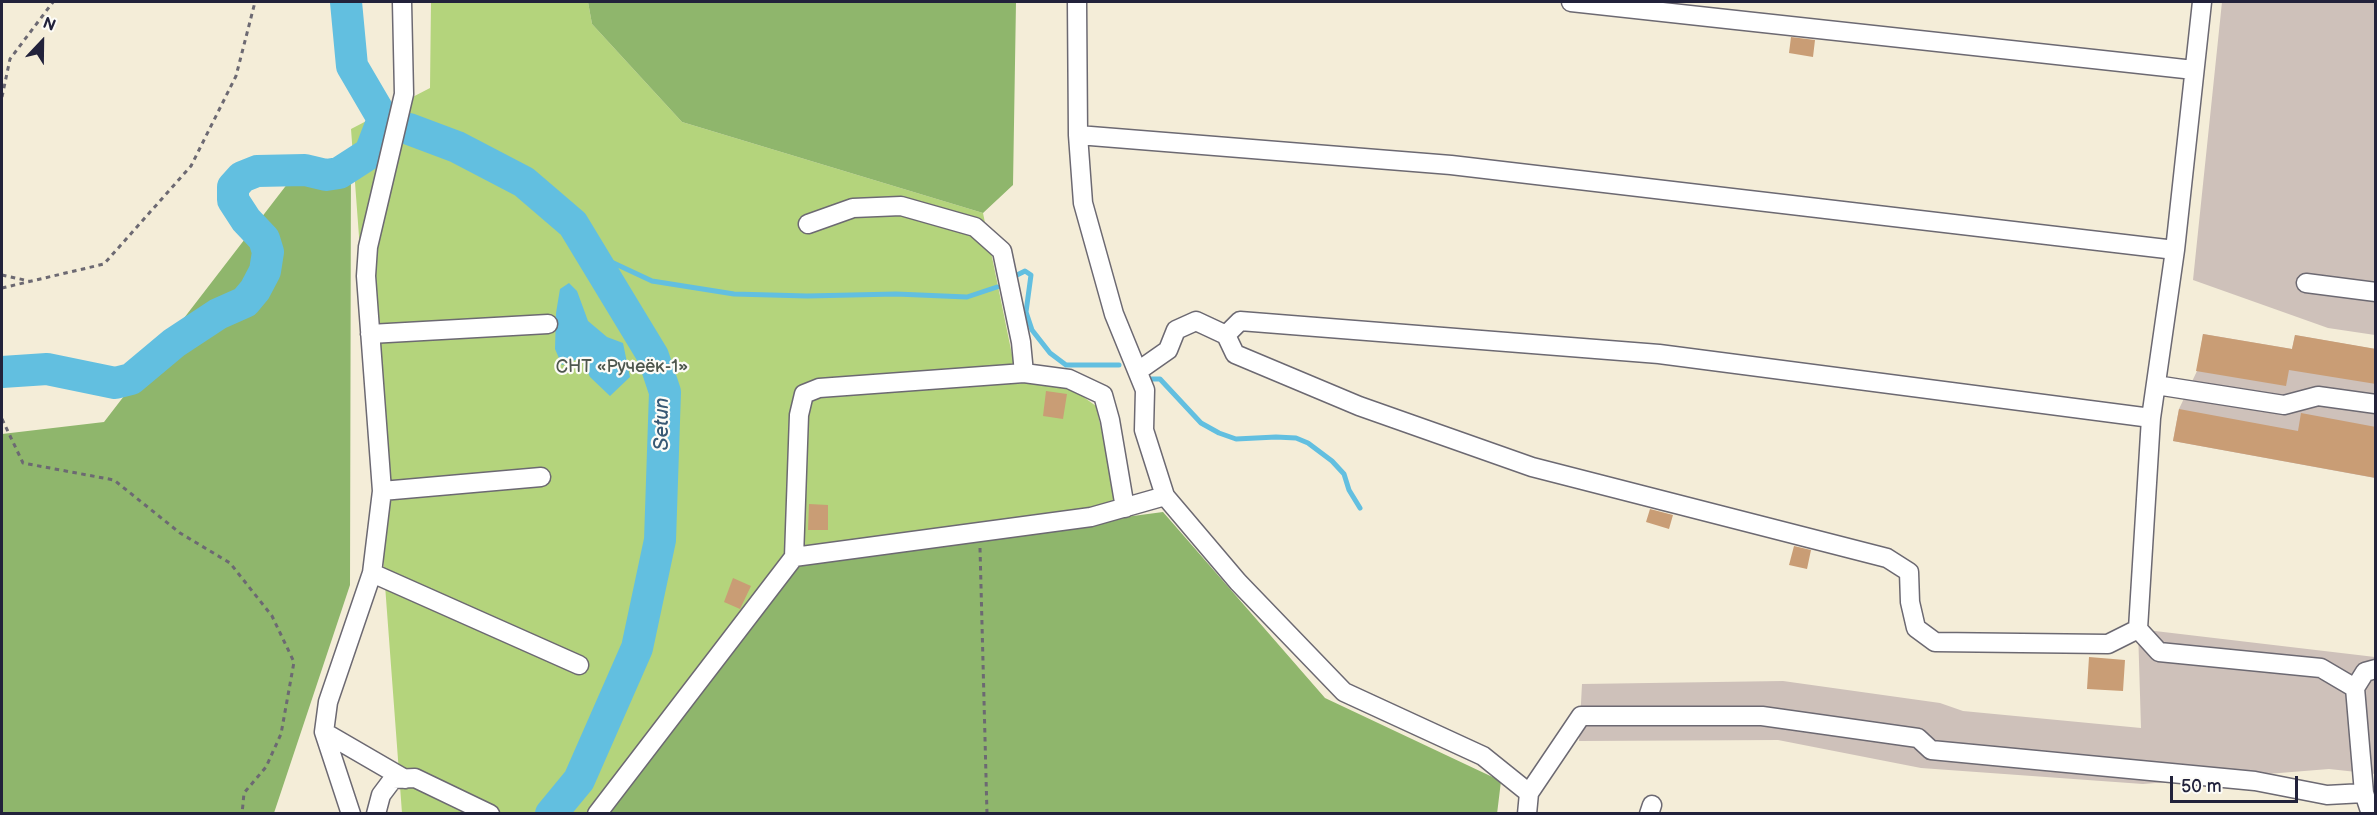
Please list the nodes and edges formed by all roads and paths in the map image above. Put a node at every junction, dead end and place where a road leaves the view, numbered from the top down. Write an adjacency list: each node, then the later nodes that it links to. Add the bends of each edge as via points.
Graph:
1 (53, 2): 8 (path, via 10,59)
2 (255, 2): 13 (path, via 236,76 191,166 104,264)
3 (402, 2): 18 (street, via 404,93 368,247)
4 (1077, 2): 9 (street)
5 (1570, 2): 7 (street)
6 (2202, 2): 7 (street)
7 (2194, 70): 11 (street)
8 (2, 97)
9 (1078, 135): 11 (street, via 1451,165); 20 (street, via 1083,203 1114,314)
10 (808, 224): 21 (street, via 853,208 901,206 975,227 1002,251)
11 (2175, 250): 22 (street)
12 (2, 275): 13 (path)
13 (31, 281): 15 (path)
14 (2306, 283): 16 (street)
15 (2, 288)
16 (2376, 292)
17 (548, 324): 18 (street)
18 (370, 334): 27 (street)
19 (1226, 335): 20 (street, via 1196,321 1176,330 1168,350); 24 (street, via 1240,321 1659,354); 33 (street, via 1235,354 1359,406 1532,467 1887,558 1909,572 1916,628 1935,642 2108,644)
20 (1137, 371): 28 (street, via 1145,390 1144,430)
21 (1024, 373): 29 (street, via 1069,379 1102,395); 31 (street, via 819,388 804,394 799,415)
22 (2156, 386): 23 (street, via 2284,405 2318,396); 24 (street)
23 (2376, 404)
24 (2151, 418): 33 (street)
25 (2, 419): 41 (path, via 23,463 114,480 180,533 230,563 272,615 294,662 281,734 266,767 244,793)
26 (541, 477): 27 (street)
27 (382, 491): 32 (street)
28 (1165, 496): 29 (street); 39 (street, via 1238,582 1344,692 1483,756)
29 (1125, 508): 31 (street, via 1091,517)
30 (980, 548): 46 (path)
31 (794, 556): 45 (street)
32 (372, 573): 34 (street); 37 (street, via 328,702)
33 (2138, 629): 36 (street, via 2159,652 2321,668)
34 (579, 665)
35 (2376, 669): 36 (street, via 2365,672)
36 (2355, 688): 40 (street)
37 (324, 732): 38 (street); 42 (street)
38 (405, 779): 43 (street, via 393,779 381,795); 44 (street, via 415,778)
39 (1529, 793): 40 (street, via 1581,716 1762,716 1918,738 1930,750 2255,781 2327,795); 47 (street)
40 (2364, 793): 48 (street)
41 (242, 813)
42 (351, 813)
43 (376, 813)
44 (490, 813)
45 (597, 813)
46 (987, 813)
47 (1527, 813)
48 (2371, 813)

